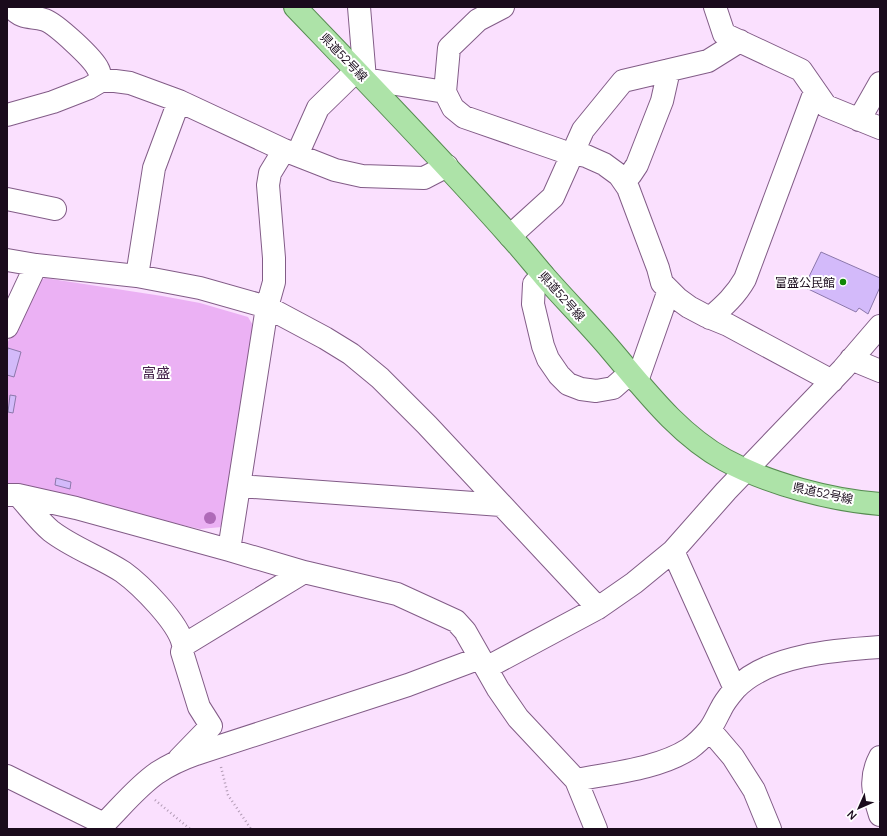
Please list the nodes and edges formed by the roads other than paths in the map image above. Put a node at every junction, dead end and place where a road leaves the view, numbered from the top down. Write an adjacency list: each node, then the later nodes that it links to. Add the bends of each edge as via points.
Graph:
1 (11, 7): 9 (street, via 22,16 46,20 59,29 98,69)
2 (295, 7): 8 (main road, 県道52号線)
3 (359, 7): 8 (street)
4 (502, 7): 12 (street, via 478,20 449,48)
5 (715, 7): 6 (street, via 724,34)
6 (740, 41): 7 (street, via 708,61); 11 (street, via 801,70)
7 (669, 70): 18 (street, via 623,81 583,130); 20 (street, via 662,100 637,164)
8 (361, 74): 12 (street); 17 (street, via 318,108); 19 (main road, 県道52号線)
9 (101, 81): 13 (street, via 130,83); 14 (street, via 90,88 53,102)
10 (880, 83): 15 (street)
11 (815, 91): 15 (street, via 826,106); 30 (street, via 745,279 738,292)
12 (445, 92): 18 (street, via 453,108 464,117)
13 (178, 101): 17 (street); 27 (street, via 154,168)
14 (7, 116)
15 (859, 120): 16 (street)
16 (880, 128)
17 (291, 152): 19 (street, via 335,170 362,176 424,178); 29 (street, via 270,173 268,185 274,282)
18 (573, 153): 20 (street, via 604,164); 23 (street, via 553,197)
19 (447, 166): 23 (main road, 県道52号線)
20 (624, 182): 28 (street, via 662,283)
21 (7, 199): 22 (street)
22 (55, 210)
23 (510, 236): 26 (main road, 県道52号線)
24 (7, 260): 25 (street)
25 (36, 265): 27 (street); 32 (street)
26 (544, 275): 35 (main road, 県道52号線); 35 (street, via 534,284 533,304 542,346 558,375 568,384 596,391 613,388)
27 (137, 276): 29 (street, via 200,288)
28 (669, 290): 30 (street, via 689,307); 35 (street)
29 (267, 307): 38 (street); 41 (street, via 351,354 380,378)
30 (710, 318): 36 (street, via 728,325)
31 (880, 326): 33 (street)
32 (7, 327)
33 (851, 359): 34 (street); 36 (street)
34 (880, 371)
35 (634, 377): 37 (main road, 県道52号線, via 685,432 724,460)
36 (832, 381): 37 (street)
37 (747, 470): 40 (main road, 県道52号線, via 810,492); 43 (street)
38 (239, 486): 41 (street); 42 (street)
39 (13, 495): 42 (street, via 76,508); 46 (street, via 67,543 123,573 141,588 176,626)
40 (880, 504)
41 (501, 505): 45 (street)
42 (229, 550): 44 (street)
43 (673, 551): 45 (street); 49 (street)
44 (304, 572): 46 (street); 48 (street, via 397,594 456,622 465,631)
45 (598, 608): 48 (street)
46 (184, 645): 52 (street, via 182,652 195,699 211,726)
47 (880, 647): 49 (street, via 845,649 792,659 760,670)
48 (483, 663): 52 (street, via 408,685); 54 (street, via 518,718)
49 (735, 689): 50 (street)
50 (710, 730): 54 (street, via 690,748 669,759); 58 (street, via 733,757 750,783)
51 (880, 756): 55 (street, via 872,785)
52 (175, 762): 56 (street, via 140,786)
53 (7, 776): 56 (street)
54 (576, 780): 57 (street)
55 (880, 815)
56 (102, 827)
57 (596, 829)
58 (770, 829)

